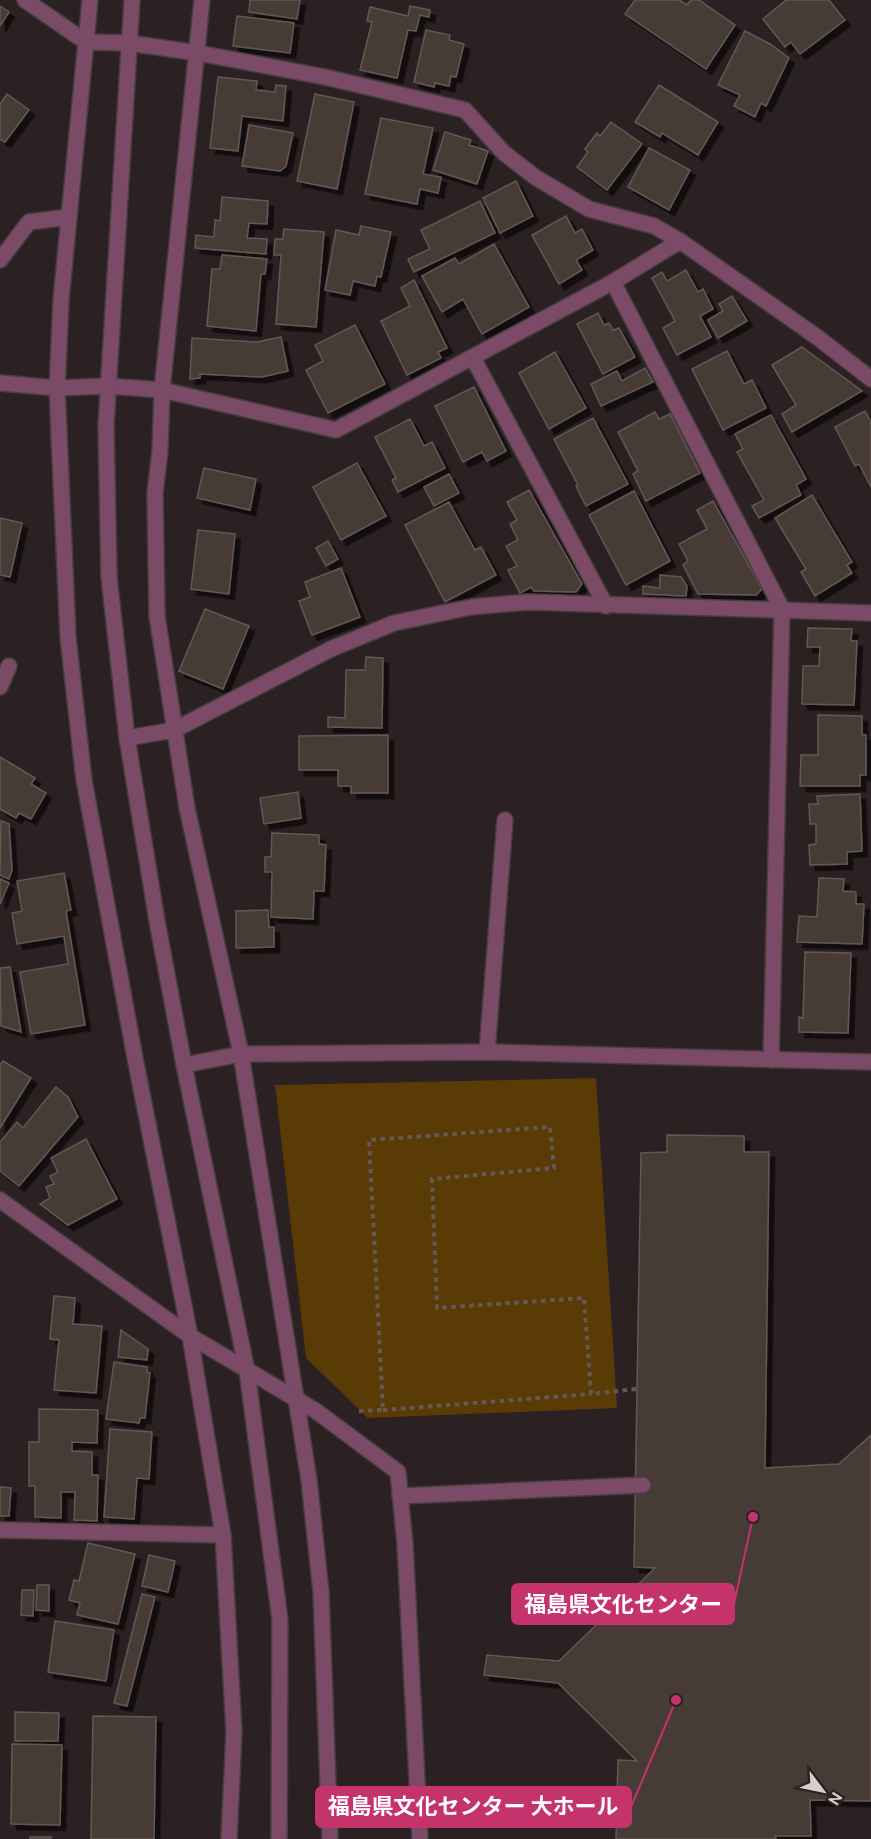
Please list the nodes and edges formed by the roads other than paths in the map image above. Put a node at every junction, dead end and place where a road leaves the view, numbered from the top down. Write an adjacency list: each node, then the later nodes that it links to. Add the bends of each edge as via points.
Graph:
1 (25, 0): 5 (street)
2 (90, 0): 5 (street)
3 (132, 0): 6 (street)
4 (202, 0): 7 (street)
5 (86, 42): 6 (street); 8 (street)
6 (129, 43): 7 (street); 15 (street)
7 (198, 53): 9 (street, via 325,77 465,110 504,153 535,177 589,209 654,225); 17 (street)
8 (69, 217): 10 (street, via 29,222); 16 (street)
9 (680, 241): 11 (street); 13 (street)
10 (0, 260)
11 (613, 282): 12 (street); 19 (street)
12 (473, 358): 17 (street, via 336,430); 18 (street)
13 (871, 379)
14 (0, 383): 16 (street)
15 (108, 386): 16 (street); 17 (street); 24 (street, via 109,577)
16 (57, 387): 32 (street, via 68,637 84,780)
17 (162, 390): 23 (street, via 155,493 157,616)
18 (606, 606): 19 (street); 23 (street, via 516,603 471,607 394,623 331,649)
19 (782, 609): 20 (street); 28 (street)
20 (871, 614)
21 (9, 666): 22 (street)
22 (0, 687)
23 (174, 730): 24 (street); 27 (street, via 189,818)
24 (127, 738): 30 (street)
25 (506, 820): 26 (street)
26 (487, 1052): 27 (street); 28 (street)
27 (242, 1054): 30 (street); 40 (street, via 309,1480 321,1592)
28 (771, 1060): 29 (street)
29 (871, 1062)
30 (184, 1065): 33 (street)
31 (0, 1200): 32 (street)
32 (190, 1336): 33 (street); 37 (street)
33 (248, 1371): 35 (street, via 316,1411 398,1472); 39 (street, via 280,1620)
34 (643, 1485): 35 (street)
35 (400, 1496): 41 (street)
36 (0, 1530): 37 (street)
37 (223, 1535): 38 (street, via 234,1731)
38 (229, 1839)
39 (279, 1839)
40 (330, 1839)
41 (420, 1839)

